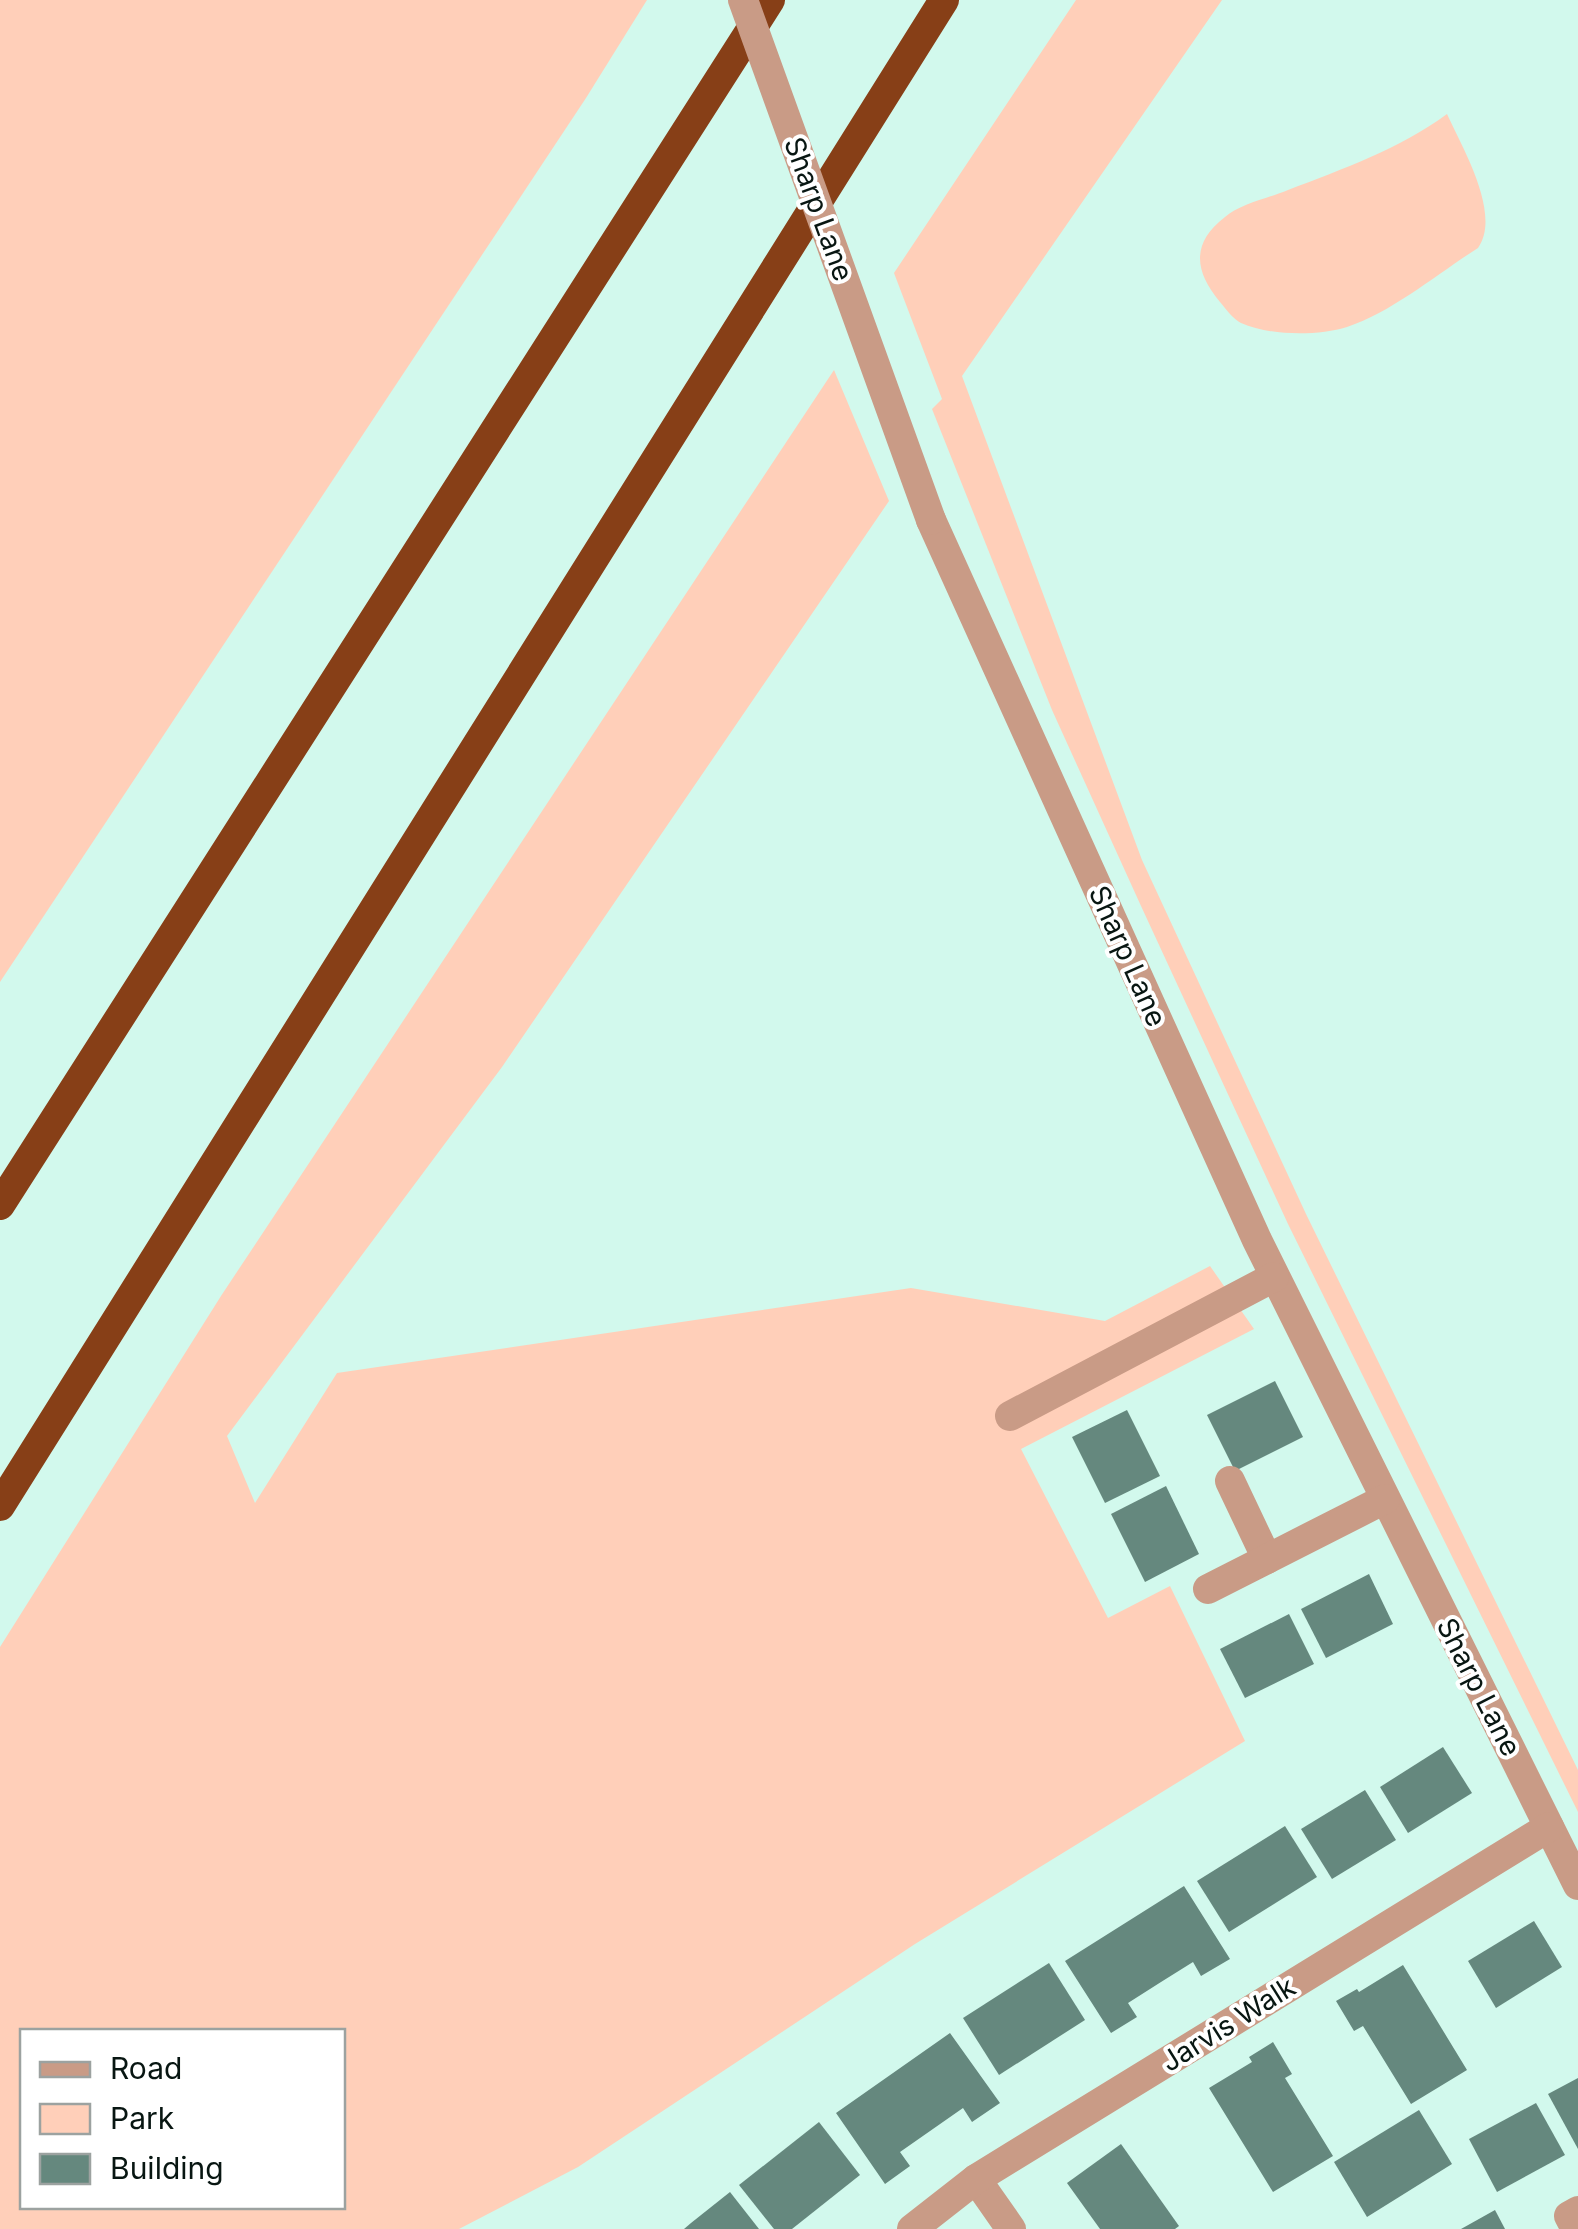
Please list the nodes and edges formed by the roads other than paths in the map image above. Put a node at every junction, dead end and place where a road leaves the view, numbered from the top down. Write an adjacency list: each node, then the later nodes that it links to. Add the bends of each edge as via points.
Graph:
1 (743, 0): 5 (street, Sharp Lane, bridge, via 931,520)
2 (770, 0): 4 (highway)
3 (944, 0): 9 (highway)
4 (0, 1205)
5 (1274, 1277): 6 (street); 8 (street, Sharp Lane)
6 (1010, 1416)
7 (1230, 1481): 10 (street)
8 (1384, 1499): 10 (street); 12 (street, Sharp Lane)
9 (0, 1506)
10 (1267, 1559): 11 (street)
11 (1208, 1589)
12 (1549, 1827): 13 (street, Sharp Lane); 14 (street, Jarvis Walk)
13 (1578, 1885)
14 (976, 2179): 16 (street, Jarvis Walk); 17 (street)
15 (1578, 2211): 18 (street, via 1569,2216)
16 (912, 2229)
17 (1011, 2229)
18 (1576, 2229)

